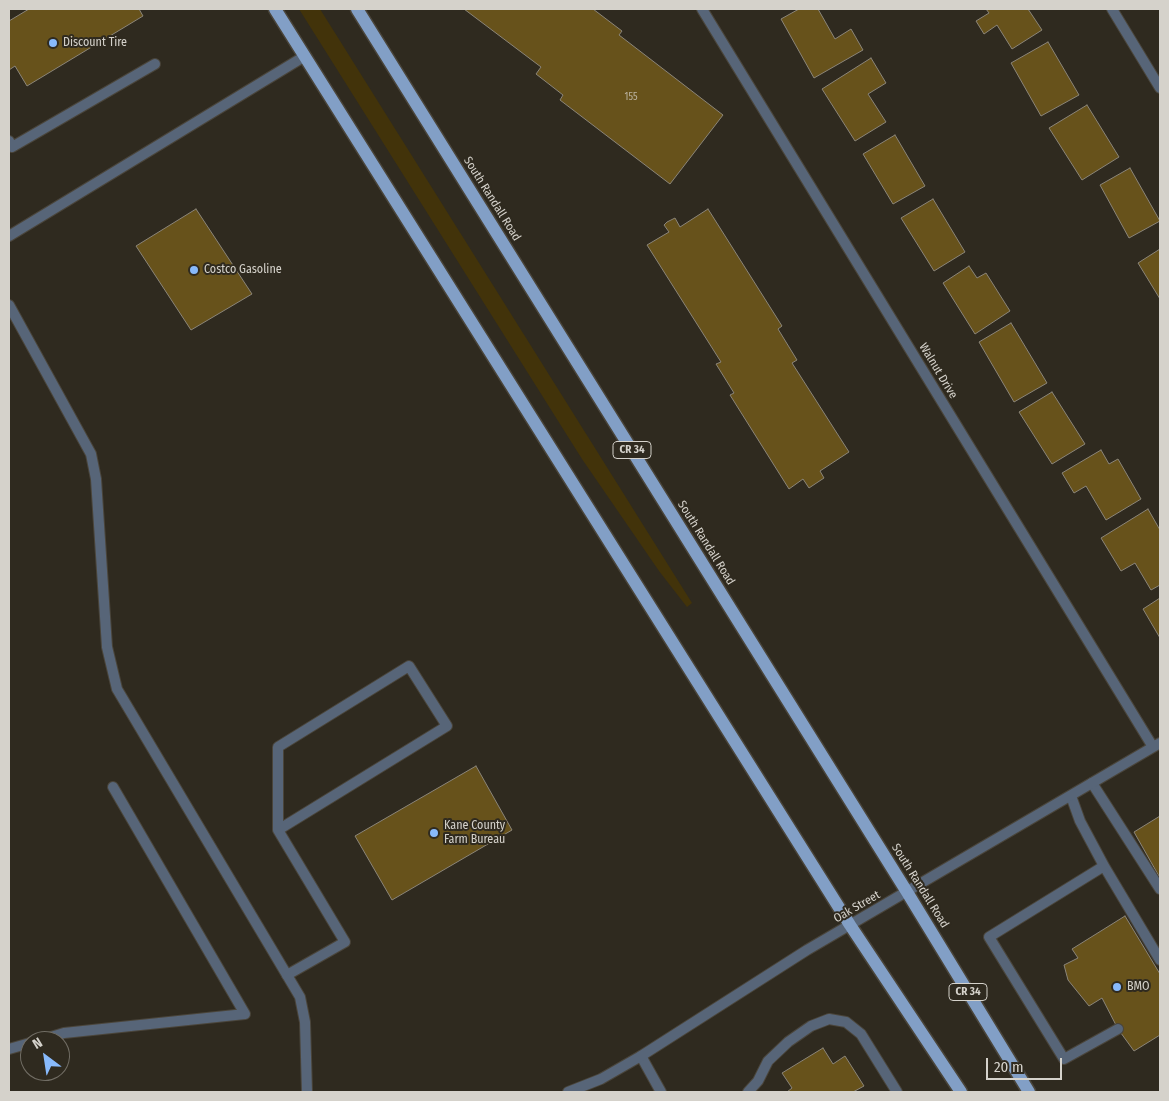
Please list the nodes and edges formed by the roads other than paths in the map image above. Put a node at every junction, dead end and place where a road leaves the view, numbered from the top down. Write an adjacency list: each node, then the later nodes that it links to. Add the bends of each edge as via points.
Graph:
1 (275, 9): 5 (main road)
2 (357, 9): 18 (main road, South Randall Road / CR 34)
3 (702, 9): 11 (street, Walnut Drive)
4 (1112, 9): 7 (street)
5 (305, 56): 9 (street); 19 (main road)
6 (155, 64): 8 (street, via 12,147)
7 (1160, 88)
8 (9, 141)
9 (9, 236)
10 (9, 305): 21 (street, via 91,454 96,478 107,647 117,689)
11 (1157, 745): 12 (street, Oak Street)
12 (1092, 783): 14 (street, Oak Street); 17 (street)
13 (113, 787): 23 (street, via 245,1014)
14 (1071, 796): 16 (street, via 1080,821); 18 (street, Oak Street)
15 (278, 830): 15 (street, via 278,748 409,666 447,726); 21 (street, via 345,942)
16 (1104, 866): 20 (street); 22 (street, via 990,937 1064,1059)
17 (1160, 889)
18 (908, 892): 19 (street, Oak Street); 31 (main road, South Randall Road / CR 34)
19 (850, 925): 24 (street, Oak Street); 30 (main road)
20 (1160, 960)
21 (287, 975): 25 (street, via 300,997 305,1022)
22 (1118, 1029)
23 (70, 1032)
24 (641, 1056): 26 (street, Oak Street, via 601,1079); 27 (street)
25 (307, 1092)
26 (568, 1092)
27 (661, 1092)
28 (748, 1092): 29 (street, via 758,1082 768,1061 788,1042 811,1026 830,1019 846,1022 861,1034)
29 (897, 1092)
30 (961, 1092)
31 (1029, 1092)

